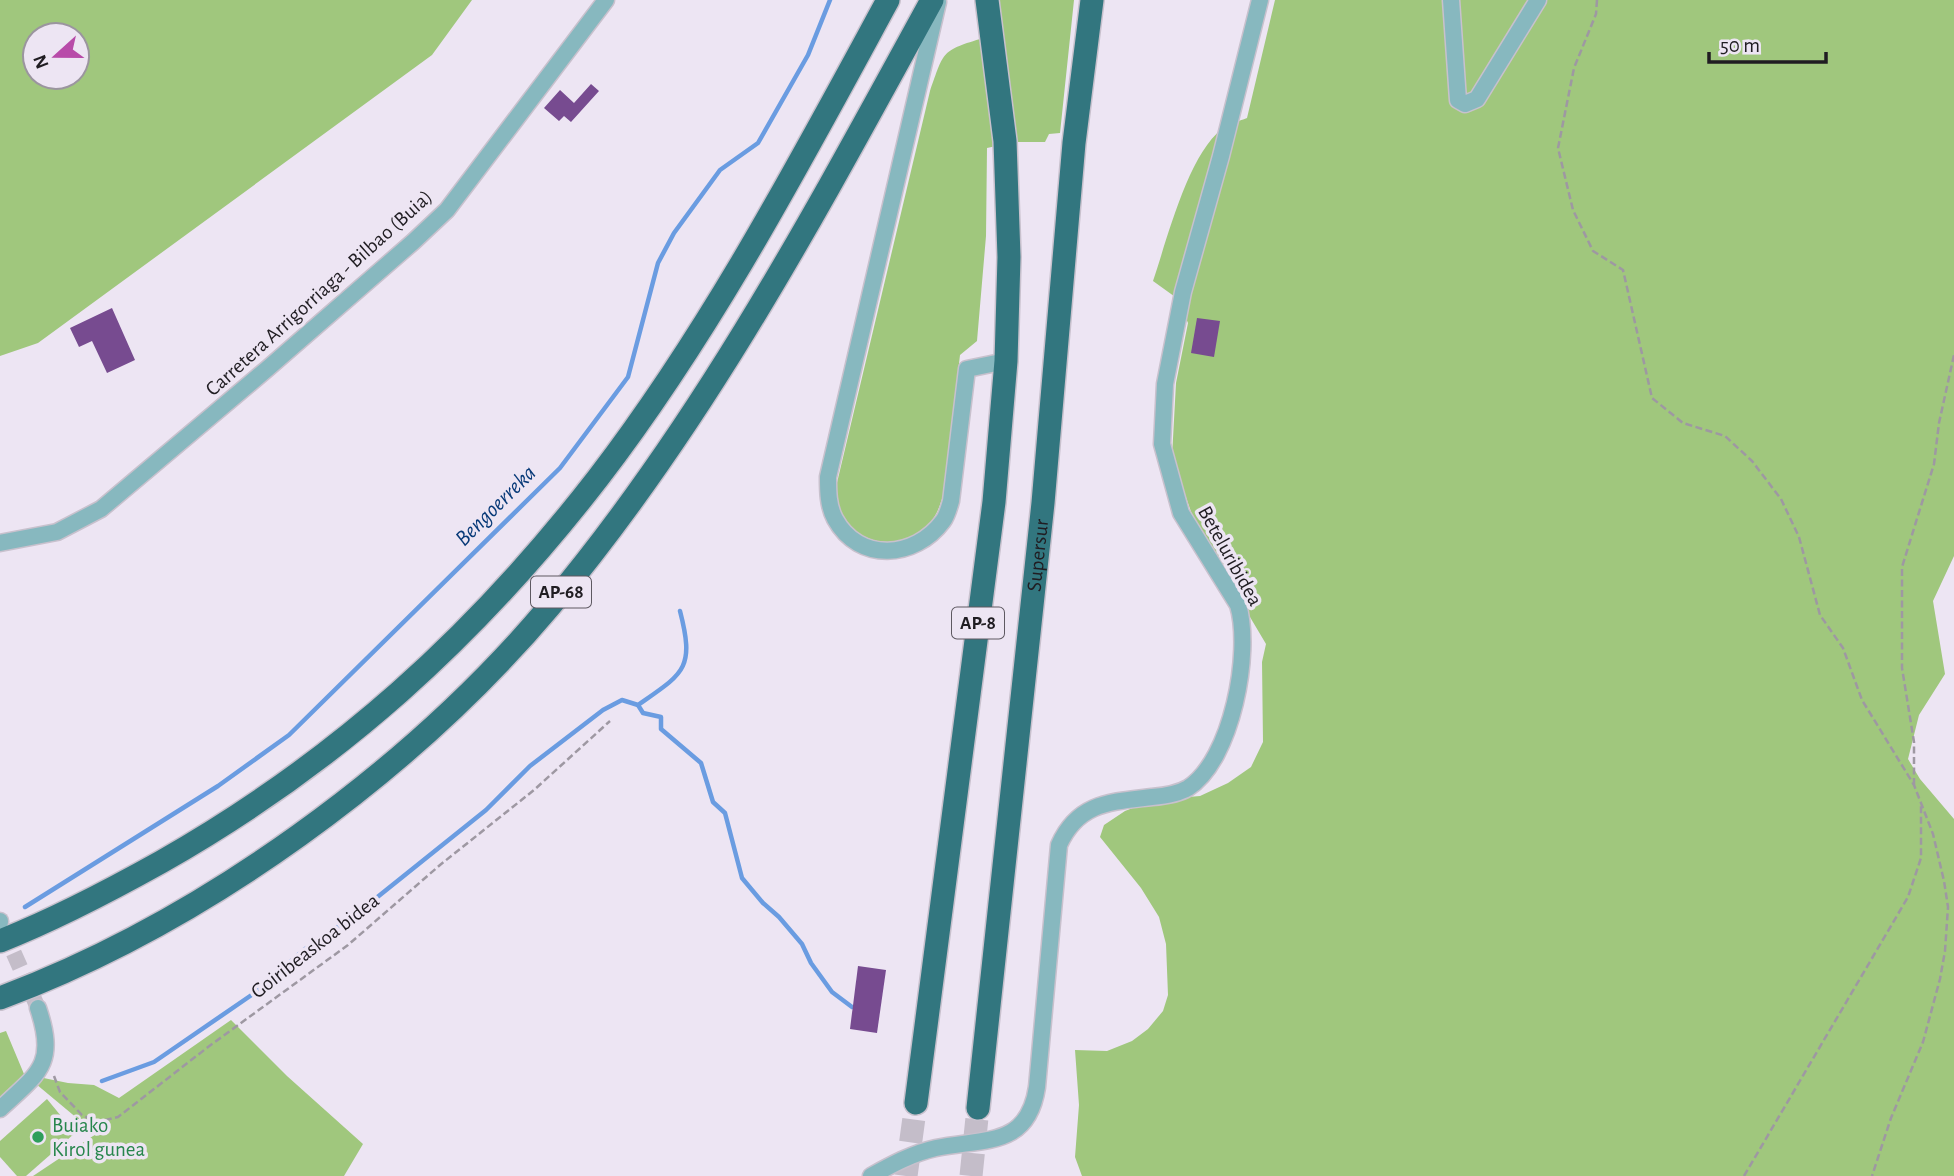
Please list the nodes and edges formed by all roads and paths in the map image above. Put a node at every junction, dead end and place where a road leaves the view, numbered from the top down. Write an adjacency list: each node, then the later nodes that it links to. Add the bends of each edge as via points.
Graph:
1 (607, 0): 13 (street, Carretera Arrigorriaga - Bilbao (Buia), via 447,210 413,242 101,509 57,532)
2 (888, 0): 17 (highway, AP-68, via 688,347 600,475 493,603 377,714 277,791 114,888)
3 (932, 0): 18 (highway, AP-68, via 831,183 717,374 631,500 527,632 395,760 293,839 137,934)
4 (938, 0): 12 (street, via 828,477 828,499 849,536 864,548 879,552 906,548 926,538 944,520 951,501 967,369)
5 (987, 0): 12 (highway, AP-8, via 1005,141)
6 (1091, 0): 22 (highway, Supersur / AP-8)
7 (1260, 0): 24 (street, Beteluribidea, via 1222,156 1182,292 1161,444 1181,513 1238,605 1243,622 1237,702 1219,747 1202,775 1187,788 1104,803 1080,815 1066,829 1059,845 1034,1104 1027,1118 1004,1137 933,1149)
8 (1451, 0): 9 (street, via 1455,85 1458,100 1465,104 1477,99)
9 (1538, 0)
10 (1597, 0): 15 (path, via 1574,68 1558,148 1573,210 1593,251 1623,270 1652,398 1683,423 1725,436 1752,461 1781,499 1799,537 1820,615 1843,648 1862,700)
11 (1954, 355): 15 (path, via 1934,464 1902,567 1902,668 1914,742)
12 (1006, 361): 21 (highway, AP-8, via 994,502)
13 (0, 543)
14 (610, 721): 20 (path, Goiribeaskoa bidea, via 348,945 118,1117 97,1122 82,1115 60,1092)
15 (1914, 785): 16 (path)
16 (1921, 803): 25 (path, via 1920,858 1908,897); 26 (path, via 1944,881 1948,907 1945,951 1923,1042)
17 (0, 941)
18 (0, 998)
19 (38, 1008): 20 (street, via 46,1031)
20 (46, 1053): 23 (street, via 41,1069)
21 (916, 1103)
22 (978, 1108)
23 (0, 1109)
24 (870, 1176)
25 (1744, 1176)
26 (1872, 1176)

